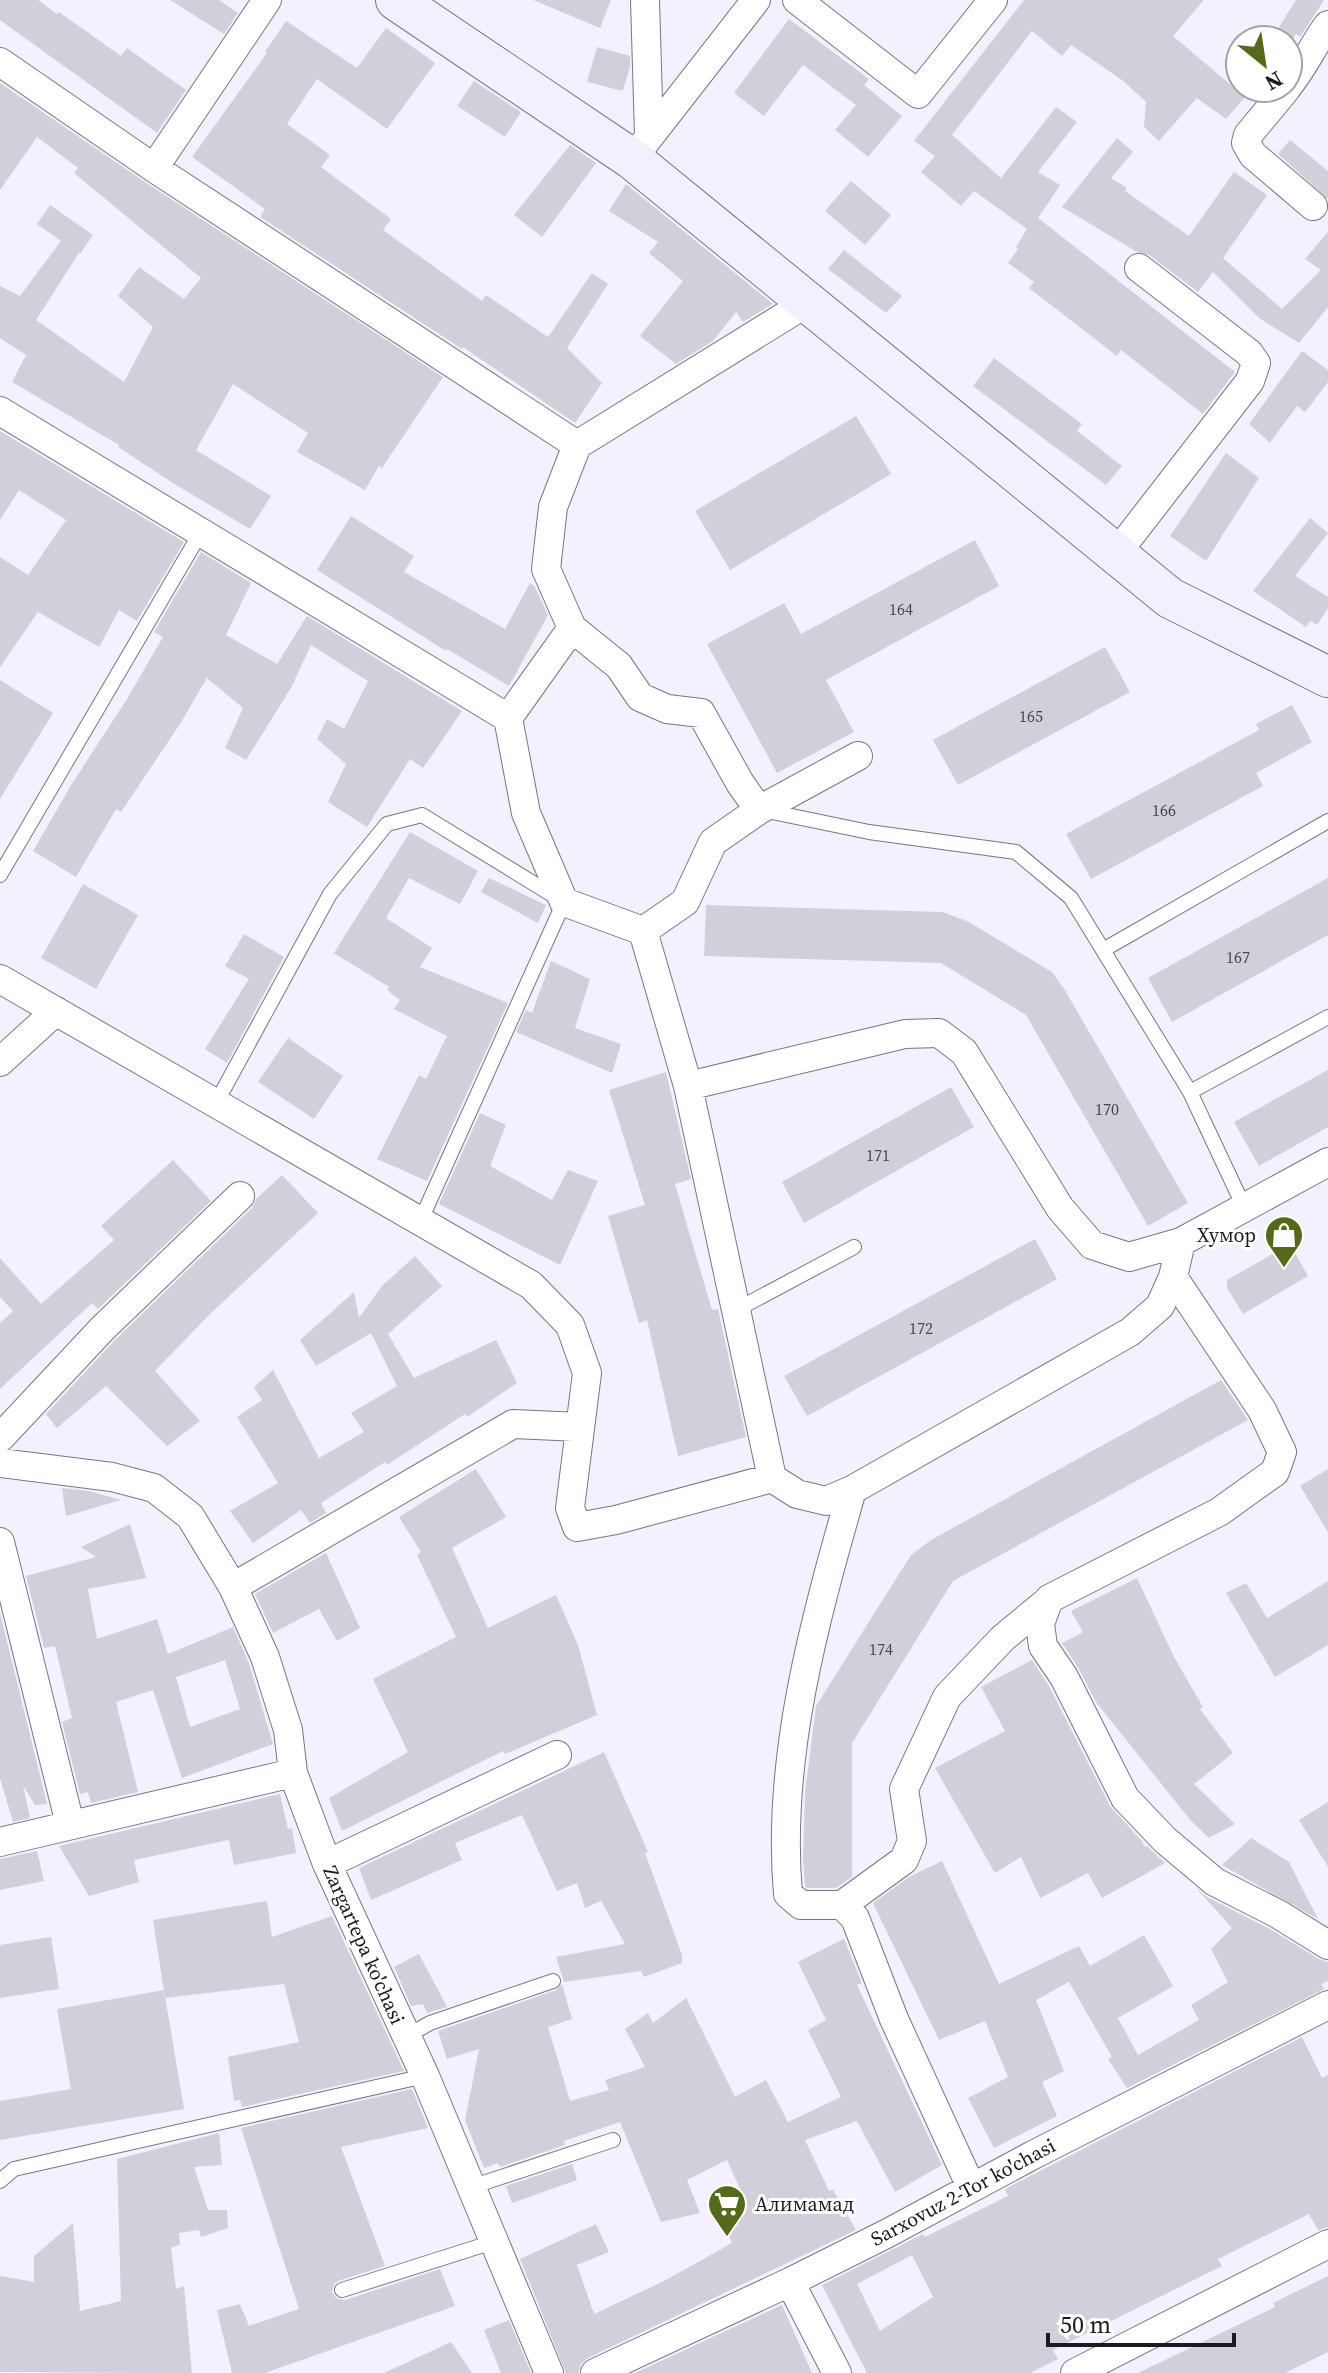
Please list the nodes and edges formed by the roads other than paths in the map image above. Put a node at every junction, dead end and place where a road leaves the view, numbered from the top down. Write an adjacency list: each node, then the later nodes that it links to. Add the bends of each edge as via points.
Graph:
1 (267, 0): 12 (street)
2 (396, 0): 11 (street)
3 (645, 0): 11 (street)
4 (756, 0): 11 (street)
5 (797, 0): 6 (street, via 918,94)
6 (993, 0)
7 (1328, 25): 9 (street)
8 (0, 62): 12 (street)
9 (1304, 66)
10 (1273, 104): 13 (street, via 1246,143)
11 (640, 147): 15 (street)
12 (154, 168): 17 (street)
13 (1313, 206)
14 (1139, 268): 19 (street, via 1256,363 1250,381)
15 (808, 302): 17 (street); 19 (street)
16 (0, 411): 18 (street)
17 (577, 445): 20 (street, via 553,507 546,569)
18 (201, 532): 22 (street); 26 (lane)
19 (1116, 554): 21 (street, via 1170,598)
20 (572, 628): 22 (street); 24 (street, via 619,666 640,697 667,709 701,713)
21 (1328, 677)
22 (508, 718): 27 (street, via 526,813)
23 (858, 756): 24 (street)
24 (759, 810): 28 (street, via 713,842 685,902); 29 (lane, via 1016,852 1071,898)
25 (1328, 821): 29 (lane)
26 (0, 875)
27 (564, 902): 28 (street); 36 (lane, via 422,815 387,824 330,894); 40 (lane)
28 (643, 931): 34 (street)
29 (1103, 950): 35 (lane)
30 (0, 979): 31 (street)
31 (56, 1011): 33 (street); 36 (street)
32 (1328, 1017): 35 (lane)
33 (0, 1062)
34 (688, 1086): 41 (street, via 905,1034 939,1033 964,1052 1060,1208 1092,1245 1129,1257); 44 (street)
35 (1190, 1092): 39 (lane)
36 (215, 1105): 40 (street)
37 (1328, 1162): 39 (street)
38 (240, 1196): 46 (street, via 102,1329)
39 (1244, 1207): 41 (street)
40 (420, 1222): 45 (street, via 531,1285 570,1325 587,1373)
41 (1181, 1242): 43 (street)
42 (854, 1247): 44 (lane)
43 (1173, 1277): 49 (street, via 1160,1306 1130,1332); 52 (street, via 1262,1410 1282,1452 1275,1472 1219,1512)
44 (736, 1310): 48 (street)
45 (580, 1427): 48 (street, via 570,1508 577,1527); 51 (street, via 513,1424)
46 (0, 1438)
47 (0, 1463): 51 (street, Zargartepa ko'chasi, via 112,1477 154,1488 190,1516)
48 (772, 1478): 49 (street, via 797,1494 826,1501)
49 (852, 1490): 58 (street, via 807,1663 792,1754 786,1869 788,1894 801,1905)
50 (0, 1542): 55 (street)
51 (233, 1587): 54 (street, Zargartepa ko'chasi, via 265,1657 288,1730)
52 (1049, 1599): 58 (street, via 947,1697 904,1789 912,1841 904,1860); 59 (street, via 1040,1624 1043,1646 1125,1798 1215,1882)
53 (557, 1755): 57 (street)
54 (293, 1773): 55 (street); 57 (street, Zargartepa ko'chasi)
55 (70, 1824): 56 (street)
56 (0, 1842)
57 (327, 1864): 62 (street, Zargartepa ko'chasi)
58 (842, 1905): 67 (street, via 855,1918 894,2019)
59 (1328, 1945)
60 (553, 1981): 62 (lane, via 430,2023)
61 (1328, 2005): 67 (street, Sarxovuz 2-Tor ko'chasi)
62 (405, 2037): 63 (street, Zargartepa ko'chasi)
63 (425, 2076): 65 (lane, via 14,2169); 66 (street, Zargartepa ko'chasi)
64 (613, 2140): 66 (lane)
65 (0, 2181)
66 (471, 2187): 68 (street, Zargartepa ko'chasi)
67 (971, 2187): 70 (street, Sarxovuz 2-Tor ko'chasi)
68 (493, 2242): 71 (lane); 72 (street, Zargartepa ko'chasi)
69 (1328, 2244): 75 (street)
70 (790, 2282): 73 (street, Sarxovuz 2-Tor ko'chasi); 74 (street)
71 (342, 2290)
72 (549, 2373)
73 (595, 2373)
74 (837, 2373)
75 (1075, 2373)

